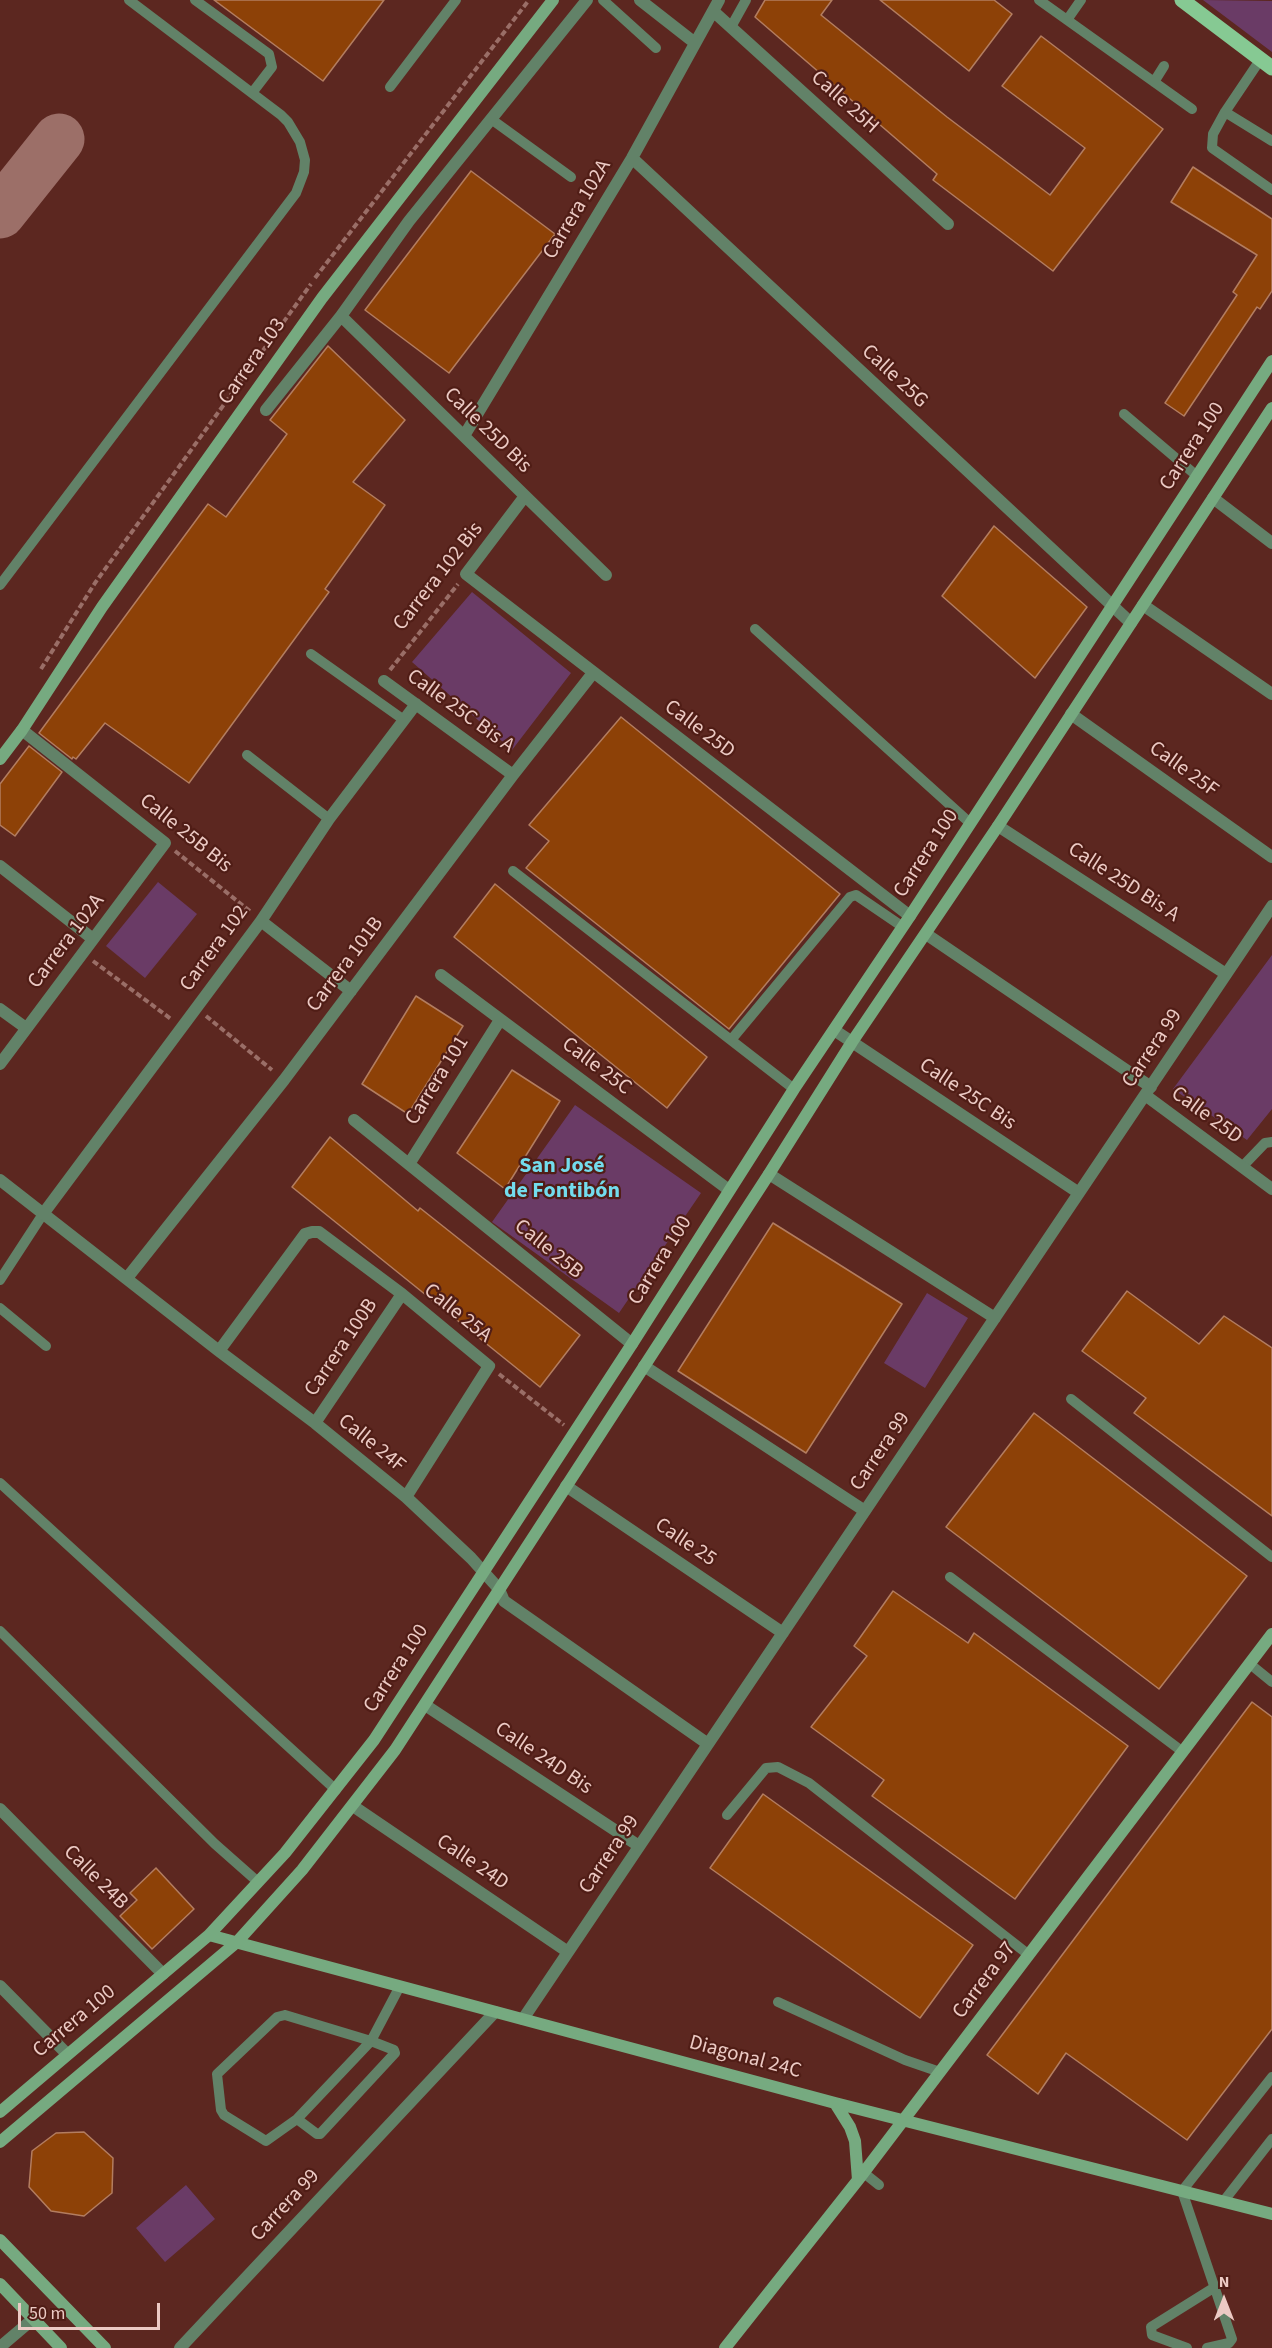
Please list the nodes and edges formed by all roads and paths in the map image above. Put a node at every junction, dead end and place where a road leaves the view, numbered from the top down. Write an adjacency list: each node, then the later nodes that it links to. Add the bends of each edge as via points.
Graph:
1 (195, 0): 21 (lane, via 269,54 272,67)
2 (456, 0): 20 (lane)
3 (553, 0): 54 (main road, Carrera 103, via 322,298 102,606)
4 (587, 0): 24 (street)
5 (603, 0): 16 (lane)
6 (640, 0): 15 (street)
7 (746, 0): 14 (lane)
8 (1039, 0): 13 (lane)
9 (1081, 0): 13 (lane)
10 (1182, 0): 17 (main road)
11 (137, 2): 21 (lane)
12 (716, 5): 14 (street, Calle 25H); 15 (street, Carrera 102A)
13 (1067, 20): 19 (lane)
14 (731, 27): 29 (street, Calle 25H)
15 (695, 43): 26 (street, Carrera 102A)
16 (656, 48)
17 (1266, 64): 23 (lane)
18 (1164, 66): 19 (lane)
19 (1154, 82): 22 (lane)
20 (390, 87)
21 (252, 93): 42 (lane, via 288,122 300,142 305,160 296,193)
22 (1192, 109)
23 (1225, 112): 25 (lane); 28 (lane, via 1213,134 1212,148)
24 (491, 119): 27 (lane); 30 (street, via 409,221)
25 (1272, 141)
26 (632, 158): 35 (street, Carrera 102A); 44 (street, Calle 25G)
27 (571, 177)
28 (1272, 190)
29 (948, 224)
30 (341, 316): 33 (street); 35 (street, Calle 25D Bis)
31 (1272, 361): 36 (main road, Carrera 100)
32 (1272, 408): 38 (main road, Carrera 100)
33 (266, 410)
34 (1124, 414): 36 (lane)
35 (464, 436): 37 (street, Calle 25D Bis)
36 (1197, 476): 44 (main road, Carrera 100)
37 (525, 496): 40 (street, Carrera 102 Bis); 41 (street, Calle 25D Bis)
38 (1213, 498): 39 (street); 43 (main road, Carrera 100)
39 (1272, 543)
40 (466, 574): 48 (street, Calle 25D); 49 (path, Carrera 102 Bis)
41 (606, 575)
42 (0, 585)
43 (1143, 605): 45 (main road, Carrera 100); 50 (street)
44 (1112, 608): 45 (street, Calle 25G); 59 (main road, Carrera 100)
45 (1131, 623): 52 (main road, Carrera 100)
46 (755, 629): 59 (lane)
47 (311, 654): 53 (lane)
48 (593, 673): 57 (street, Carrera 101B); 66 (street, Calle 25D)
49 (384, 681): 51 (street, Calle 25C Bis A)
50 (1272, 694)
51 (416, 704): 53 (street, Carrera 102); 57 (street, Calle 25C Bis A)
52 (1071, 714): 60 (main road, Carrera 100); 62 (street, Calle 25F)
53 (404, 720): 58 (street, Carrera 102)
54 (22, 730): 56 (main road, Carrera 103); 61 (street, Calle 25B Bis)
55 (247, 755): 58 (lane)
56 (0, 759)
57 (513, 775): 74 (street, Carrera 101B)
58 (329, 819): 67 (street, Carrera 102)
59 (970, 823): 66 (main road, Carrera 100)
60 (998, 826): 69 (main road, Carrera 100); 72 (street, Calle 25D Bis A)
61 (165, 843): 67 (path, Calle 25B Bis); 70 (street, Carrera 102A)
62 (1272, 857)
63 (0, 866): 70 (street)
64 (513, 871): 81 (lane)
65 (1272, 906): 72 (street, Carrera 99)
66 (910, 916): 68 (main road, Carrera 100)
67 (261, 921): 74 (street); 75 (street, Carrera 102)
68 (903, 927): 80 (main road, Carrera 100); 81 (lane, via 856,895 850,897)
69 (926, 934): 82 (main road, Carrera 100); 86 (street, Calle 25D)
70 (93, 939): 71 (street, Carrera 102A)
71 (83, 953): 78 (street, Carrera 102A); 79 (path)
72 (1226, 974): 86 (street, Carrera 99)
73 (441, 975): 77 (street, Calle 25C)
74 (351, 991): 84 (street, Carrera 101B)
75 (196, 1008): 79 (street, Carrera 102); 84 (path)
76 (0, 1009): 78 (street)
77 (500, 1020): 89 (street, Carrera 101); 94 (street, Calle 25C)
78 (26, 1028): 83 (street, Carrera 102A)
79 (183, 1028): 96 (street, Carrera 102)
80 (834, 1029): 82 (street, Calle 25C Bis); 85 (main road, Carrera 100)
81 (731, 1040): 85 (lane)
82 (852, 1042): 91 (main road, Carrera 100); 95 (street, Calle 25C Bis)
83 (0, 1064)
84 (284, 1080): 97 (street, Carrera 101B)
85 (794, 1089): 94 (main road, Carrera 100)
86 (1148, 1091): 90 (street, Calle 25D); 95 (street, Carrera 99)
87 (354, 1120): 89 (street, Calle 25B)
88 (1272, 1142): 90 (lane, via 1265,1143)
89 (409, 1164): 102 (street, Calle 25B)
90 (1242, 1167): 93 (street, Calle 25D)
91 (769, 1174): 101 (street); 106 (main road, Carrera 100)
92 (0, 1180): 96 (street, Calle 24F)
93 (1272, 1189)
94 (729, 1190): 102 (main road, Carrera 100)
95 (1079, 1193): 101 (street, Carrera 99)
96 (43, 1215): 97 (street, Calle 24F); 98 (lane)
97 (127, 1278): 104 (street, Calle 24F)
98 (0, 1280)
99 (402, 1294): 104 (street, Calle 25A, via 319,1232 305,1234); 105 (street, Calle 25A); 108 (street, Carrera 100B)
100 (0, 1308): 103 (lane)
101 (995, 1318): 113 (street, Carrera 99)
102 (632, 1344): 109 (main road, Carrera 100)
103 (46, 1346)
104 (219, 1352): 108 (street, Calle 24F)
105 (489, 1366): 109 (path, Calle 25A); 112 (street)
106 (644, 1366): 111 (main road, Carrera 100); 113 (street)
107 (1071, 1399): 114 (lane)
108 (315, 1423): 112 (street, Calle 24F)
109 (574, 1432): 115 (main road, Carrera 100)
110 (0, 1483): 126 (lane)
111 (566, 1486): 117 (main road, Carrera 100); 119 (street, Calle 25)
112 (406, 1497): 115 (street, Calle 24F)
113 (865, 1511): 119 (street, Carrera 99)
114 (1272, 1557)
115 (484, 1572): 117 (street, Calle 24F); 126 (main road, Carrera 100, via 411,1685)
116 (950, 1578): 125 (lane)
117 (499, 1590): 123 (main road, Carrera 100); 124 (street, Calle 24F, via 504,1601)
118 (0, 1631): 131 (lane)
119 (783, 1633): 124 (street, Carrera 99)
120 (1272, 1634): 121 (main road, Carrera 97)
121 (1250, 1664): 122 (lane); 125 (main road, Carrera 97)
122 (1272, 1682)
123 (425, 1705): 127 (main road, Carrera 100); 130 (street, Calle 24D Bis)
124 (708, 1744): 130 (street, Carrera 99)
125 (1183, 1752): 135 (main road, Carrera 97)
126 (336, 1790): 131 (main road, Carrera 100)
127 (353, 1806): 133 (main road, Carrera 100); 134 (street, Calle 24D)
128 (0, 1809): 136 (street, Calle 24B)
129 (727, 1815): 135 (lane, via 766,1768 778,1767 809,1783)
130 (639, 1846): 134 (street, Carrera 99)
131 (258, 1882): 132 (main road, Carrera 100)
132 (209, 1935): 133 (main road, Diagonal 24C); 136 (main road, Carrera 100)
133 (237, 1942): 138 (main road, Diagonal 24C); 151 (main road, Carrera 100)
134 (568, 1952): 141 (street, Carrera 99)
135 (1029, 1955): 144 (main road, Carrera 97)
136 (163, 1974): 143 (main road, Carrera 100)
137 (0, 1986): 143 (street)
138 (400, 1986): 140 (main road, Diagonal 24C); 142 (lane)
139 (778, 2002): 144 (lane, via 904,2060)
140 (495, 2012): 141 (main road, Diagonal 24C); 164 (street, Carrera 99)
141 (523, 2019): 146 (main road, Diagonal 24C)
142 (370, 2041): 148 (lane); 148 (lane, via 395,2053 321,2134); 148 (lane, via 281,2016 219,2071 217,2081 224,2115 263,2141 269,2141)
143 (68, 2054): 147 (main road, Carrera 100)
144 (940, 2072): 149 (main road, Carrera 97)
145 (1272, 2077): 154 (lane)
146 (835, 2103): 149 (main road, Diagonal 24C); 152 (main road, via 855,2141)
147 (0, 2112)
148 (297, 2119)
149 (904, 2120): 152 (main road, Carrera 97); 154 (main road, Diagonal 24C)
150 (1272, 2139): 155 (lane)
151 (0, 2142)
152 (861, 2176): 153 (lane); 165 (main road, Carrera 97)
153 (879, 2186)
154 (1182, 2191): 155 (main road, Diagonal 24C); 159 (lane)
155 (1223, 2202): 156 (main road, Diagonal 24C)
156 (1272, 2214)
157 (0, 2240): 163 (main road)
158 (0, 2284): 160 (main road)
159 (1215, 2287): 166 (lane, via 1151,2326 1152,2335); 167 (lane, via 1232,2338 1229,2343)
160 (33, 2319): 161 (street); 162 (main road)
161 (0, 2347)
162 (61, 2348)
163 (105, 2348)
164 (180, 2348)
165 (725, 2348)
166 (1187, 2348)
167 (1207, 2348)

